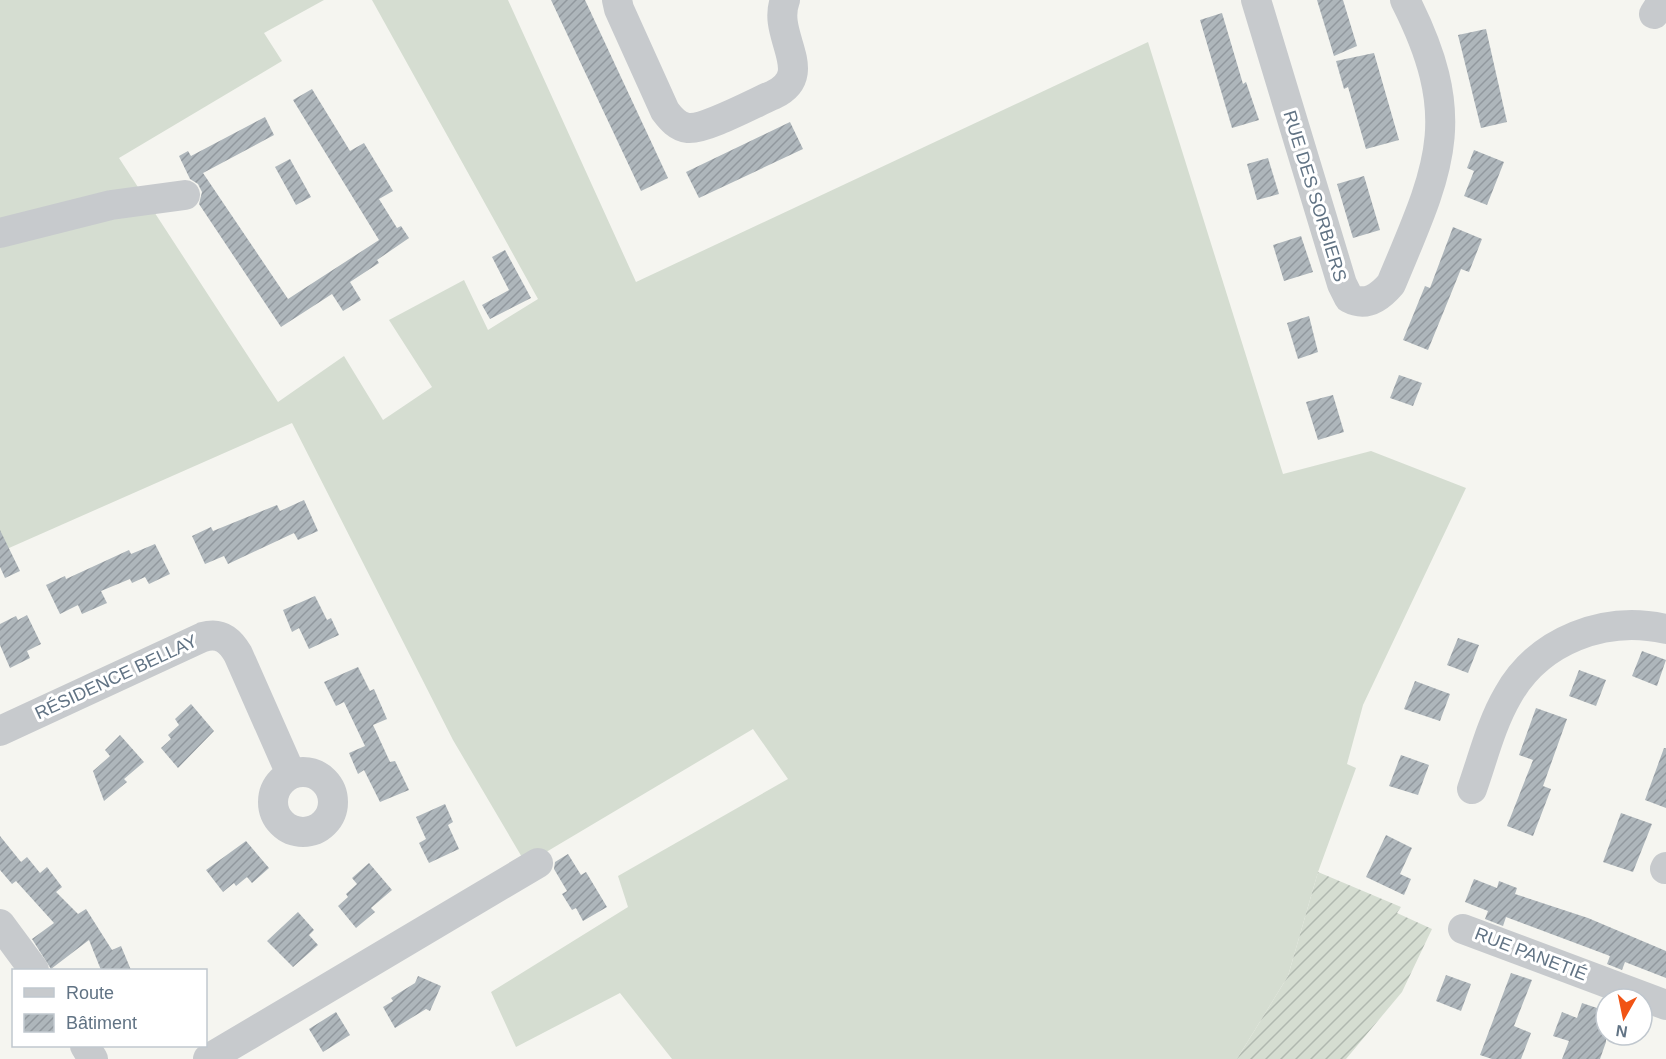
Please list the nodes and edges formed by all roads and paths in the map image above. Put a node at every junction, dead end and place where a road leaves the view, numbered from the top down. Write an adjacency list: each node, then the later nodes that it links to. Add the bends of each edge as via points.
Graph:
1 (617, 0): 2 (street, via 665,111 688,128 773,95 793,81 794,67 781,20)
2 (785, 0)
3 (1256, 0): 4 (street, RUE DES SORBIERS, via 1345,293 1363,302 1380,296 1391,284 1429,192 1440,149 1441,116 1435,77)
4 (1405, 0)
5 (185, 195): 6 (street, via 111,205)
6 (0, 233)
7 (1666, 629): 10 (street, via 1629,625 1595,630 1561,642 1540,656 1522,673 1502,705)
8 (0, 730): 9 (street, RÉSIDENCE BELLAY, via 203,637 216,635 229,641 238,654)
9 (291, 774)
10 (1472, 789)
11 (538, 863): 16 (street)
12 (0, 924): 14 (street)
13 (1463, 929): 15 (street, RUE PANETIÉ)
14 (33, 969)
15 (1666, 1005)
16 (208, 1059)

